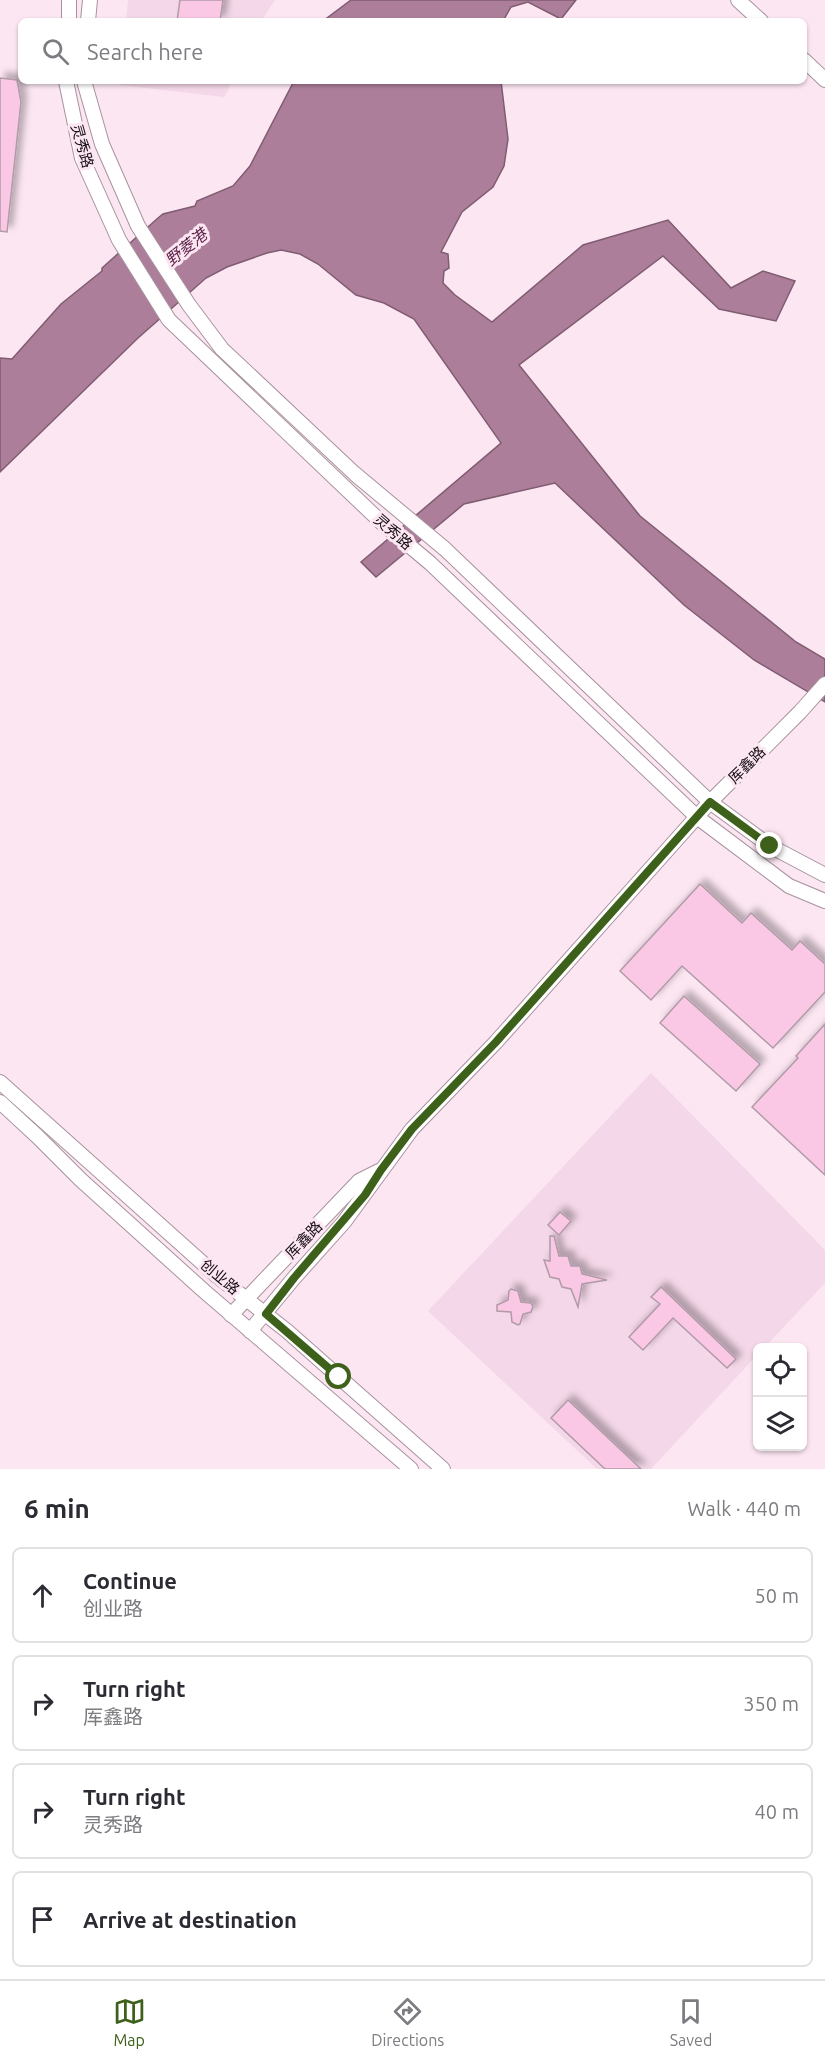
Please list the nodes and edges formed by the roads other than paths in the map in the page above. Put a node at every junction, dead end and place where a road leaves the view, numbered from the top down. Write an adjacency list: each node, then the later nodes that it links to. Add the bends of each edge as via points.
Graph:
1 (69, 0): 4 (street)
2 (90, 0): 5 (street)
3 (738, 0): 6 (street)
4 (69, 18)
5 (88, 18)
6 (758, 18)
7 (807, 63): 8 (street)
8 (825, 80)
9 (67, 84): 13 (street, 灵秀路, via 82,158 118,240 169,320)
10 (85, 84): 12 (street, 灵秀路, via 102,144 138,226 222,349 355,474 445,549)
11 (825, 684): 12 (street, 厍鑫路)
12 (710, 802): 13 (street, 厍鑫路); 14 (street, 灵秀路, via 770,846)
13 (697, 817): 15 (street, 灵秀路, via 789,886); 18 (street, 厍鑫路, via 496,1042 412,1129)
14 (825, 875)
15 (825, 901)
16 (0, 1082): 19 (street, 创业路)
17 (0, 1102): 21 (street, 创业路)
18 (381, 1170): 19 (street, 厍鑫路, via 359,1181); 20 (street, 厍鑫路, via 351,1213)
19 (246, 1299): 20 (street, 创业路); 21 (street, 厍鑫路)
20 (266, 1314): 22 (street, 厍鑫路); 24 (street, 创业路)
21 (231, 1315): 22 (street, 创业路)
22 (250, 1331): 23 (street, 创业路)
23 (411, 1469)
24 (443, 1469)

